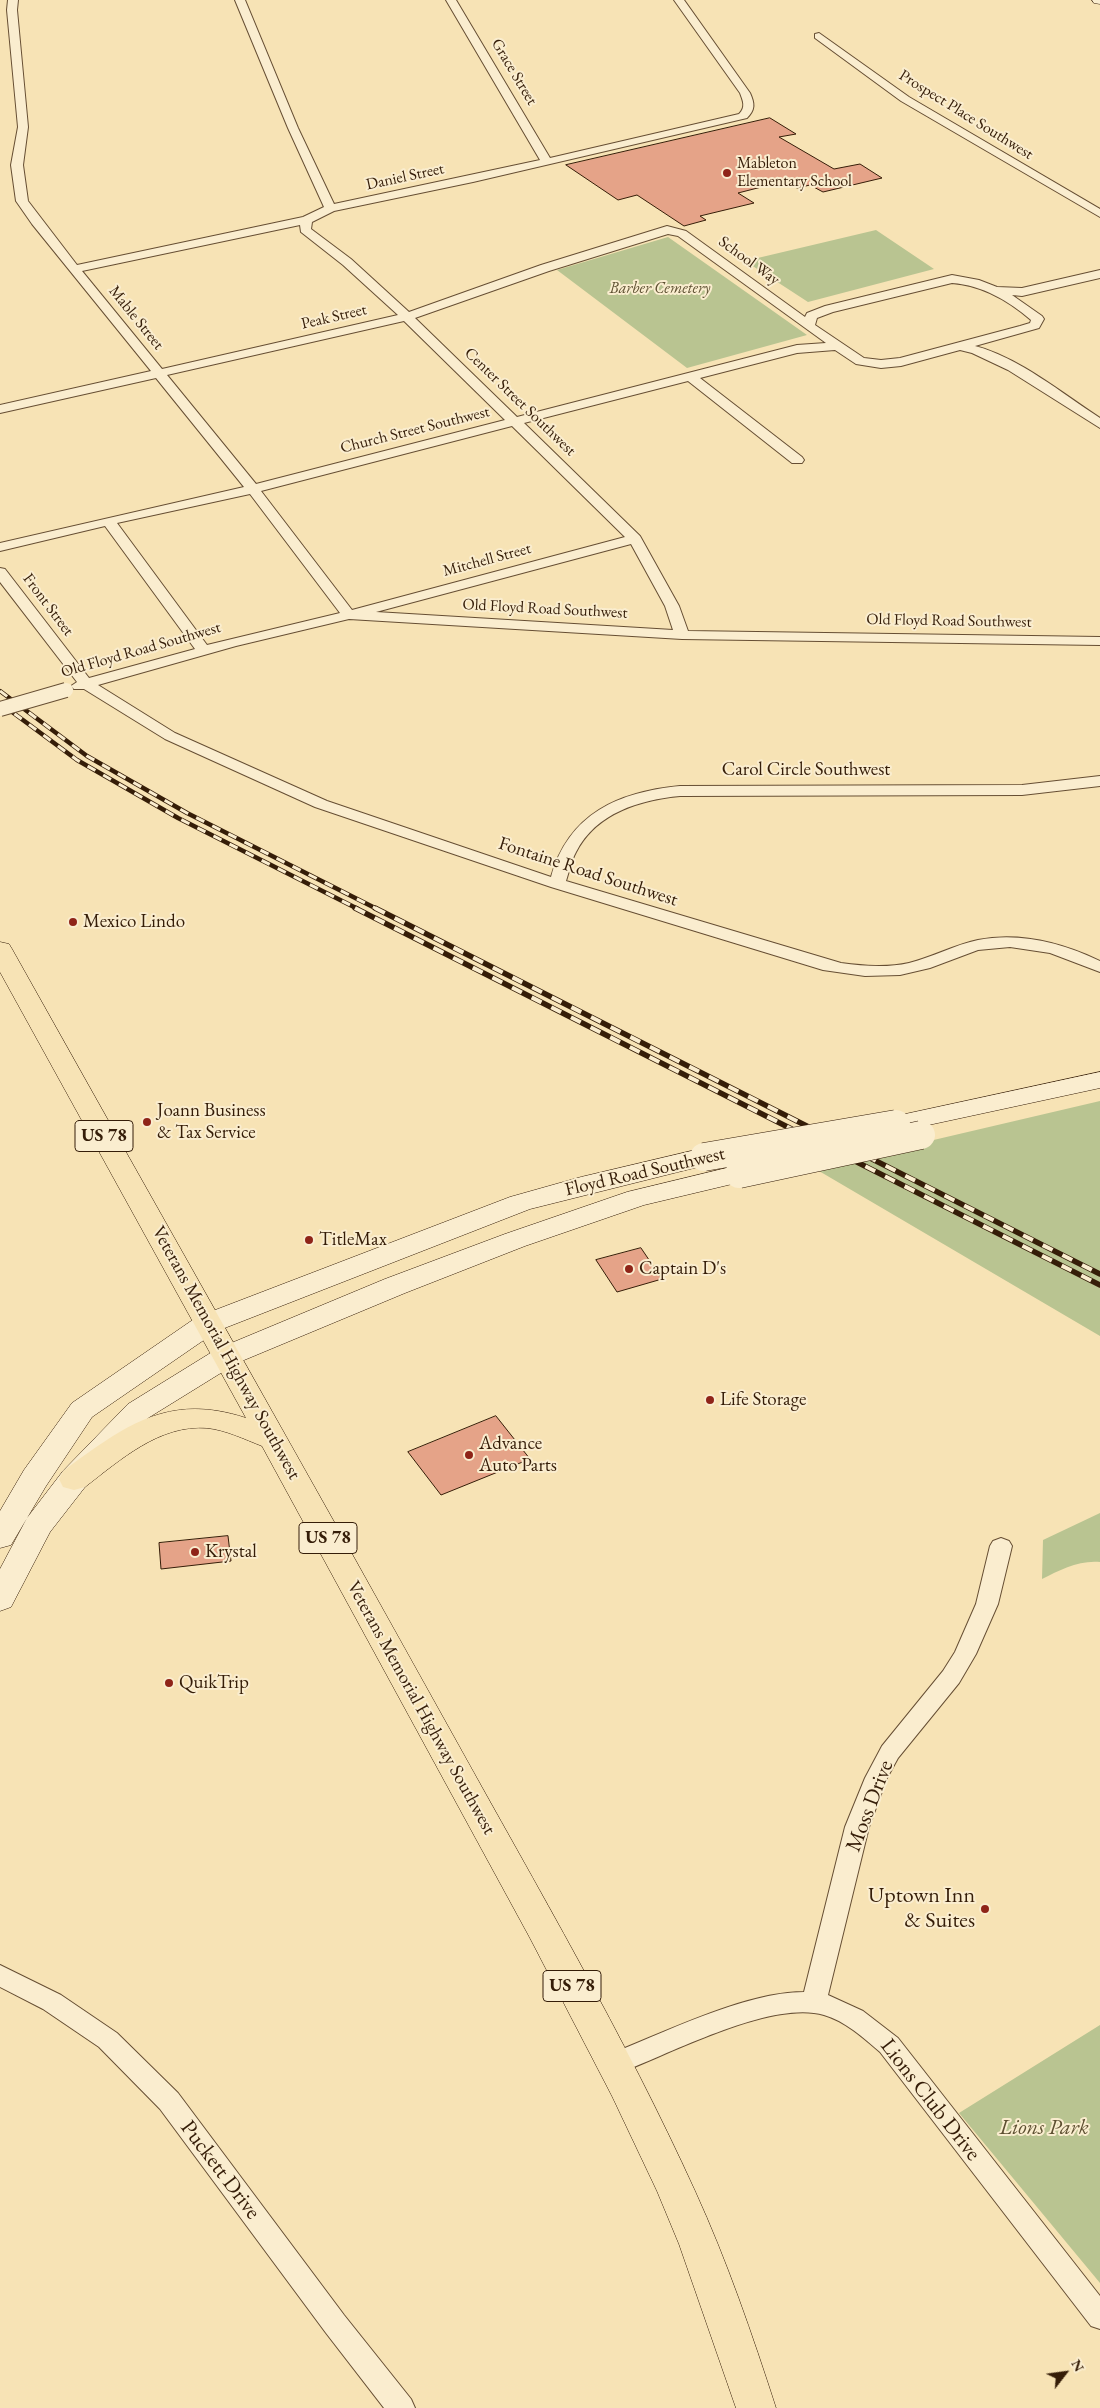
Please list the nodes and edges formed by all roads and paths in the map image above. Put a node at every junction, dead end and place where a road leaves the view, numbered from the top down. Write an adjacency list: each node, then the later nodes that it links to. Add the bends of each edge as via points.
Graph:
1 (13, 0): 12 (street, Mable Street, via 23,128 17,165 22,201)
2 (240, 0): 8 (street)
3 (451, 0): 7 (street, Grace Street)
4 (679, 0): 6 (street, via 745,93 749,102)
5 (820, 36): 9 (street, Prospect Place Southwest, via 905,99)
6 (743, 116): 7 (street, Daniel Street)
7 (547, 162): 8 (street, Daniel Street)
8 (330, 208): 10 (street, Daniel Street)
9 (1100, 214)
10 (307, 220): 12 (street, Daniel Street); 19 (street, Center Street Southwest, via 305,230 347,262)
11 (667, 230): 16 (street, School Way, via 682,233); 19 (street, Peak Street)
12 (74, 269): 27 (street, Mable Street)
13 (1100, 274): 15 (street)
14 (991, 289): 15 (street); 17 (street); 18 (street, via 971,280 952,279)
15 (1022, 292): 17 (street)
16 (777, 303): 18 (street, via 812,311); 20 (street, School Way)
17 (1020, 306): 22 (street, via 1038,319 1035,325)
18 (829, 309): 20 (street, via 812,316)
19 (407, 316): 27 (street, Peak Street); 30 (street, Center Street Southwest)
20 (809, 326): 21 (street)
21 (821, 334): 23 (street); 25 (street)
22 (990, 338): 24 (street); 26 (street, via 985,344)
23 (837, 346): 24 (street, via 860,361 881,364); 25 (street, Church Street Southwest)
24 (959, 347): 26 (street, via 973,348)
25 (797, 349): 28 (street, Church Street Southwest)
26 (993, 357): 31 (street)
27 (160, 374): 29 (street, Peak Street); 33 (street, Mable Street)
28 (690, 376): 30 (street, Church Street Southwest); 32 (street)
29 (0, 409)
30 (516, 422): 33 (street, Church Street Southwest); 35 (street, Center Street Southwest)
31 (1100, 424)
32 (797, 460)
33 (253, 490): 34 (street, Church Street Southwest); 38 (street, Mable Street)
34 (108, 521): 36 (street, Church Street Southwest); 41 (street)
35 (635, 539): 38 (street, Mitchell Street); 39 (street, Center Street Southwest, via 672,606)
36 (0, 547)
37 (0, 572): 42 (street, Front Street)
38 (349, 615): 39 (street, Old Floyd Road Southwest); 41 (street, Old Floyd Road Southwest)
39 (682, 635): 40 (street, Old Floyd Road Southwest)
40 (1100, 641)
41 (204, 651): 42 (street, Old Floyd Road Southwest)
42 (86, 684): 43 (street, Old Floyd Road Southwest, bridge); 45 (street, Fontaine Road Southwest, via 170,736 322,804)
43 (0, 709)
44 (1100, 782): 45 (street, Carol Circle Southwest, via 1022,790 696,791 642,795 602,814 587,826 569,849)
45 (557, 884): 47 (street, Fontaine Road Southwest, via 853,971 895,971 977,945 1015,941 1072,953)
46 (0, 949): 50 (main road, Veterans Memorial Highway Southwest / US 78)
47 (1100, 968)
48 (1100, 1080): 50 (main road, Floyd Road Southwest, bridge, via 896,1124 704,1157 581,1186 464,1224)
49 (1100, 1098): 51 (main road, Floyd Road Southwest, bridge, via 637,1198 514,1240)
50 (207, 1324): 51 (main road, Veterans Memorial Highway Southwest / US 78); 54 (main road, Floyd Road Southwest, via 82,1410 35,1478)
51 (227, 1356): 52 (main road, Veterans Memorial Highway Southwest / US 78); 53 (main road, Floyd Road Southwest, via 138,1411)
52 (273, 1439): 53 (main road, via 216,1420 185,1417 138,1434); 59 (main road, Veterans Memorial Highway Southwest / US 78)
53 (74, 1479): 56 (main road, Floyd Road Southwest, via 38,1526)
54 (0, 1537)
55 (1001, 1546): 58 (street, Moss Drive, via 986,1604 965,1654 890,1752 876,1778 857,1827)
56 (0, 1599)
57 (0, 1975): 61 (street, Puckett Drive, via 52,2002 108,2040 169,2101)
58 (814, 2002): 59 (street, Lions Club Drive, via 772,2006 733,2018); 60 (street, Lions Club Drive, via 855,2019 889,2045)
59 (614, 2064): 62 (main road, Veterans Memorial Highway Southwest / US 78, via 676,2192 736,2342)
60 (1100, 2317)
61 (401, 2408)
62 (756, 2408)

